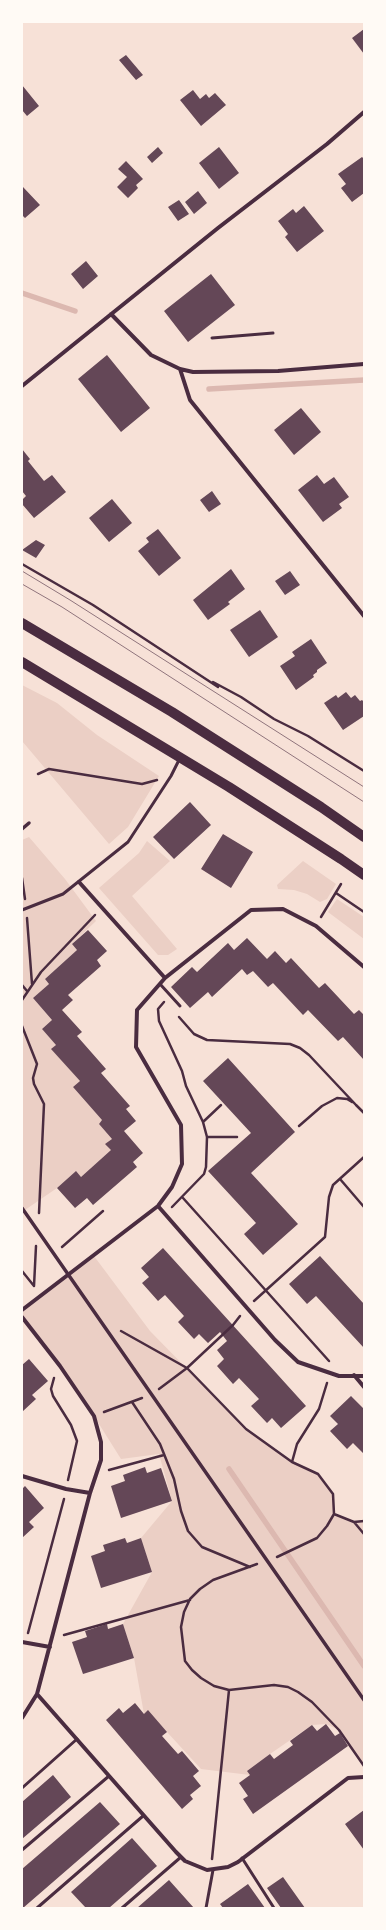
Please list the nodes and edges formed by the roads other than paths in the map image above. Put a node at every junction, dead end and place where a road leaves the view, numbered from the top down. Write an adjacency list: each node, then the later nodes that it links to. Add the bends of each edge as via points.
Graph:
1 (363, 114): 2 (street)
2 (111, 314): 6 (street, via 151,355); 7 (street)
3 (273, 333): 4 (lane)
4 (212, 338)
5 (364, 364): 6 (street, via 278,371 193,372)
6 (180, 369): 8 (street, via 190,400)
7 (22, 386)
8 (364, 616)
9 (22, 623): 14 (main road, via 172,712)
10 (22, 662): 11 (main road)
11 (180, 757): 15 (main road); 16 (lane, via 171,776 128,842)
12 (29, 823): 13 (street)
13 (22, 829)
14 (364, 837)
15 (364, 875)
16 (79, 882): 17 (lane, via 63,894); 19 (street)
17 (22, 910)
18 (364, 967): 19 (street, via 316,926 283,909 251,910)
19 (165, 978): 20 (street)
20 (160, 984): 21 (lane); 22 (street, via 137,1010 136,1047 181,1125 182,1164 172,1188)
21 (180, 1006)
22 (158, 1206): 24 (street); 27 (street, via 246,1308 298,1362 339,1376)
23 (22, 1208): 24 (street)
24 (69, 1276): 25 (street); 35 (street)
25 (22, 1310)
26 (22, 1317): 31 (street, via 94,1416 101,1442 102,1460)
27 (354, 1375): 28 (street); 29 (street)
28 (364, 1376)
29 (364, 1387)
30 (22, 1476): 31 (street)
31 (90, 1493): 33 (street)
32 (22, 1642): 33 (street)
33 (50, 1648): 34 (street)
34 (38, 1694): 36 (street); 37 (street)
35 (364, 1700)
36 (22, 1718)
37 (77, 1739): 38 (street); 40 (lane)
38 (109, 1776): 41 (street); 42 (lane)
39 (364, 1777): 44 (street, via 348,1778)
40 (22, 1788)
41 (144, 1816): 43 (street); 46 (lane)
42 (22, 1850)
43 (181, 1857): 45 (street, via 185,1862 198,1868); 47 (lane)
44 (242, 1858): 45 (street, via 228,1866); 49 (lane)
45 (213, 1870): 48 (lane)
46 (37, 1908)
47 (122, 1908)
48 (206, 1908)
49 (274, 1908)

